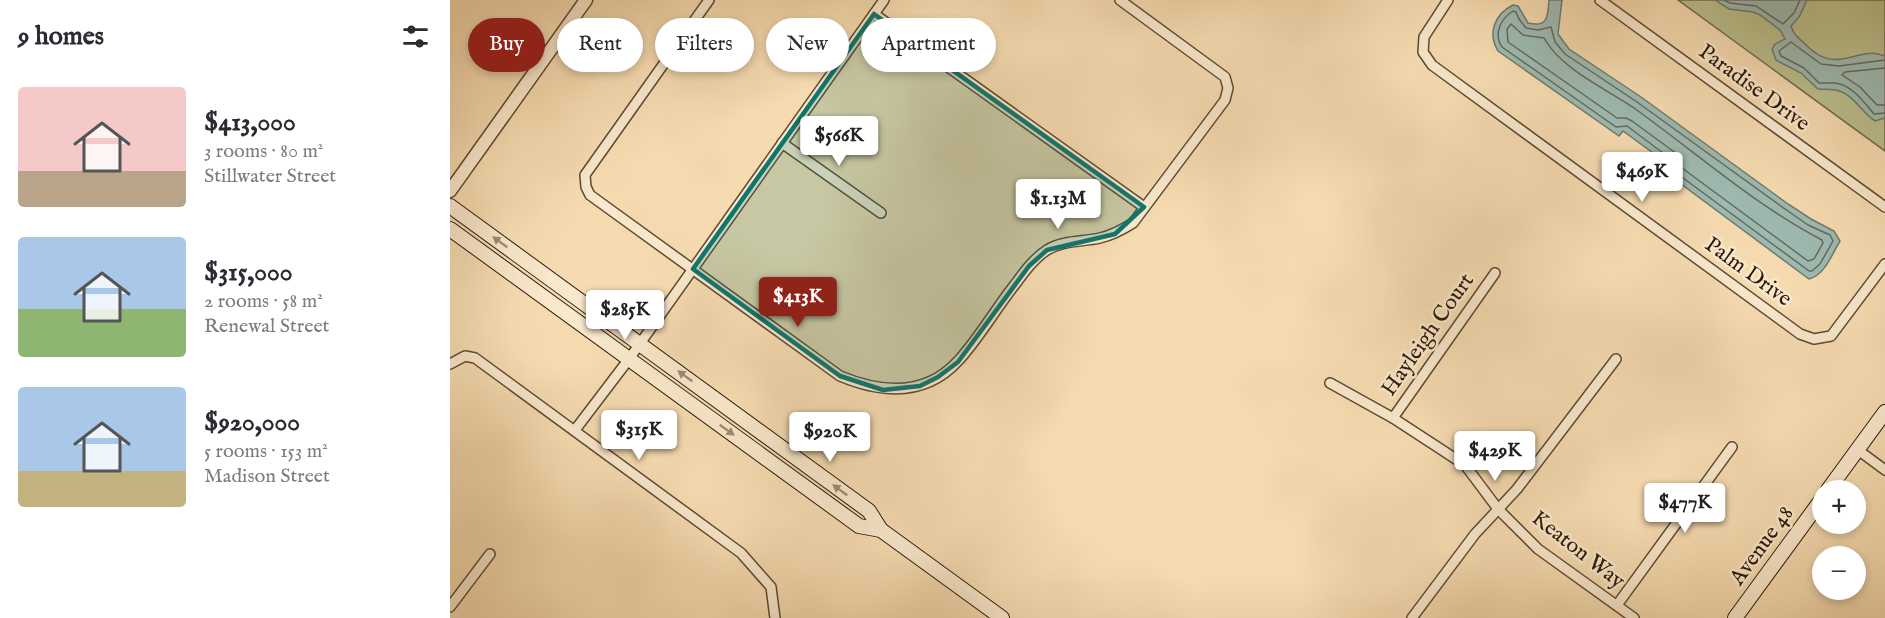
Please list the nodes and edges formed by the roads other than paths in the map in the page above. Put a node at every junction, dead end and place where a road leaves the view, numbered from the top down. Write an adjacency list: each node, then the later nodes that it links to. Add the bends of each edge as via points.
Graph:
1 (586, 0): 9 (street)
2 (709, 0): 16 (street, via 585,175 590,195)
3 (884, 0): 7 (street)
4 (1120, 0): 11 (street, via 1225,77 1228,88 1224,100)
5 (1448, 0): 15 (street, Palm Drive, via 1424,37 1423,52 1432,65 1800,334 1814,339 1831,336)
6 (1599, 0): 12 (street, Paradise Drive)
7 (874, 14): 8 (street); 11 (street)
8 (782, 143): 13 (street); 16 (street)
9 (450, 191)
10 (450, 206): 18 (main road, one-way to 10)
11 (1144, 207): 16 (street, via 1133,223 1115,234 1063,243 1047,250 1029,266 958,362 938,377 904,389 883,390 840,376)
12 (1885, 207)
13 (881, 213)
14 (450, 229): 19 (main road)
15 (1885, 264)
16 (693, 269): 18 (street)
17 (1495, 273): 24 (street, Hayleigh Court)
18 (640, 343): 19 (street); 32 (main road, one-way to 18, via 869,511)
19 (629, 359): 25 (street); 32 (main road, one-way to 32, via 859,526)
20 (1616, 359): 30 (street)
21 (450, 364): 25 (street, via 465,356 475,358)
22 (1330, 383): 24 (street, Keaton Way)
23 (1885, 412): 27 (main road)
24 (1393, 418): 30 (street, Keaton Way, via 1465,465)
25 (575, 430): 36 (street, via 741,553 771,587)
26 (1732, 447): 34 (street)
27 (1858, 450): 28 (street); 29 (main road)
28 (1885, 470)
29 (1836, 480)
30 (1498, 509): 34 (street, Keaton Way, via 1538,549); 38 (street)
31 (1812, 513): 40 (main road, Avenue 48)
32 (881, 530): 37 (main road)
33 (490, 554): 35 (street)
34 (1617, 605): 39 (street, Keaton Way)
35 (450, 607)
36 (775, 618)
37 (1002, 618)
38 (1412, 618)
39 (1634, 618)
40 (1736, 618)

